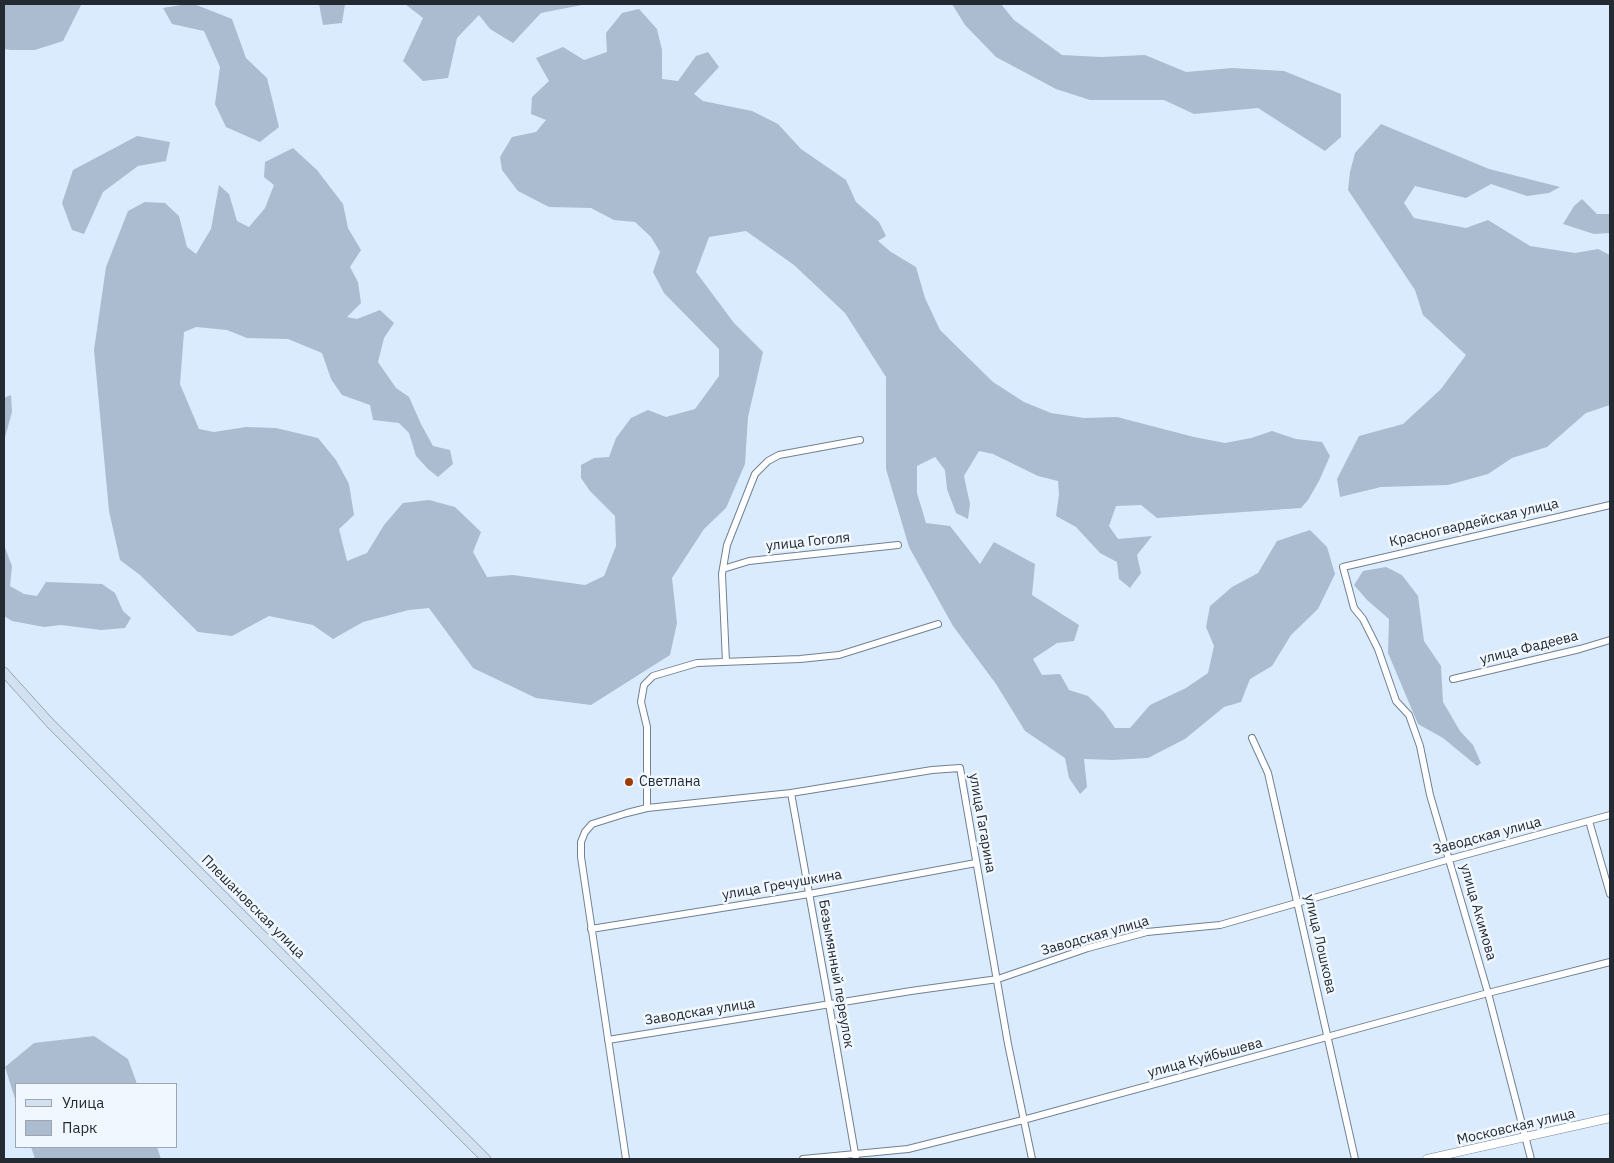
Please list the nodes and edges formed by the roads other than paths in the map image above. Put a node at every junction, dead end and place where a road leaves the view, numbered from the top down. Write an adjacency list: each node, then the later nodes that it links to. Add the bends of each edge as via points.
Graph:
1 (860, 440): 5 (street, via 779,455 768,461 755,474 741,506 727,545)
2 (1610, 505): 4 (street, Красногвардейская улица)
3 (898, 545): 5 (street, улица Гоголя, via 749,562)
4 (1343, 567): 16 (street, улица Акимова, via 1354,608 1378,649 1396,701 1408,715 1420,746 1430,795)
5 (723, 569): 8 (street)
6 (938, 624): 8 (street, via 839,655 800,660)
7 (1610, 640): 10 (street, улица Фадеева)
8 (726, 662): 13 (street, via 696,663 654,676 644,685 641,702 646,727)
9 (4, 672): 32 (main road, Плешановская улица, via 57,730)
10 (1453, 679)
11 (1252, 738): 20 (street, улица Лошкова, via 1268,773)
12 (791, 793): 13 (street, улица Гагарина); 17 (street, улица Гагарина, via 960,768); 18 (street, Безымянный переулок)
13 (648, 808): 21 (street, улица Гагарина, via 592,824 585,832 581,850)
14 (1610, 815): 15 (street, Заводская улица)
15 (1589, 821): 16 (street, Заводская улица); 19 (street)
16 (1450, 859): 20 (street, Заводская улица); 24 (street, улица Акимова)
17 (976, 863): 18 (street, улица Гречушкина); 23 (street, улица Гагарина)
18 (810, 894): 21 (street, улица Гречушкина); 25 (street, Безымянный переулок)
19 (1610, 894)
20 (1298, 902): 23 (street, Заводская улица, via 1220,926 1147,932); 26 (street, улица Лошкова)
21 (591, 929): 27 (street)
22 (1610, 962): 24 (street, улица Куйбышева)
23 (998, 979): 25 (street, Заводская улица); 29 (street, улица Гагарина)
24 (1488, 993): 26 (street, улица Куйбышева); 30 (street, улица Акимова)
25 (830, 1004): 27 (street, Заводская улица); 31 (street, Безымянный переулок)
26 (1328, 1038): 29 (street, улица Куйбышева); 36 (street, улица Лошкова)
27 (608, 1040): 33 (street)
28 (1610, 1118): 30 (street, Московская улица)
29 (1023, 1120): 31 (street, улица Куйбышева, via 908,1149); 35 (street, улица Гагарина)
30 (1526, 1137): 37 (street, Московская улица); 38 (street, улица Акимова)
31 (855, 1156): 34 (street, улица Куйбышева)
32 (486, 1159)
33 (626, 1159)
34 (803, 1159)
35 (1032, 1159)
36 (1355, 1159)
37 (1427, 1159)
38 (1531, 1159)

